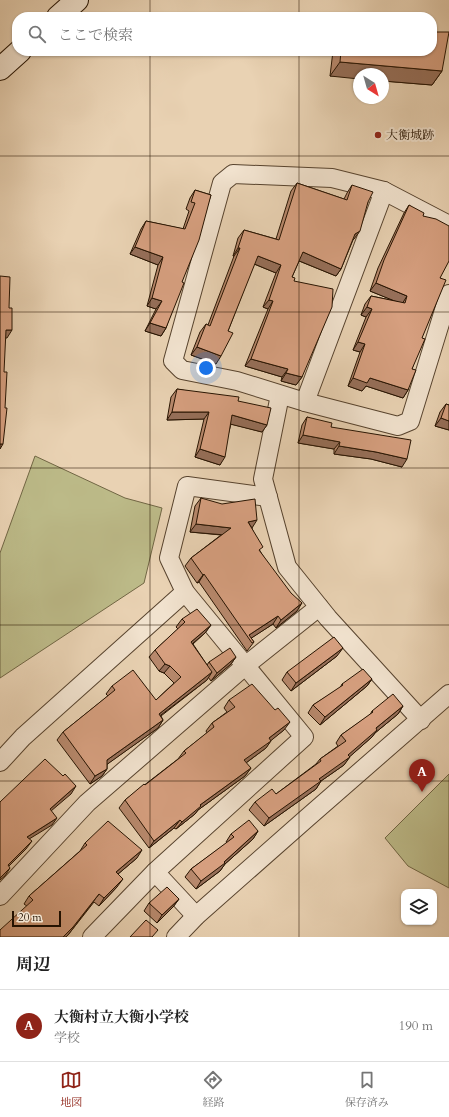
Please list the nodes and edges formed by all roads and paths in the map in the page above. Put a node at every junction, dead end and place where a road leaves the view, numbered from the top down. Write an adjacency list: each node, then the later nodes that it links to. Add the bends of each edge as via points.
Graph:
1 (77, 0): 2 (street)
2 (64, 12)
3 (14, 56): 4 (street)
4 (0, 69)
5 (384, 191): 6 (street); 9 (street, via 332,178 233,174 222,183 173,361 182,370 237,381); 10 (street)
6 (449, 225)
7 (449, 294): 8 (street)
8 (447, 314): 10 (street, via 410,421 398,426)
9 (280, 394): 10 (street); 11 (street, via 263,479)
10 (305, 402)
11 (268, 497): 12 (street, via 187,486 169,558); 13 (street, via 287,567)
12 (185, 592): 14 (street); 17 (street, via 23,737)
13 (319, 607): 14 (street); 16 (street)
14 (245, 666): 18 (street, via 304,737); 19 (street, via 87,803)
15 (449, 694): 16 (street)
16 (421, 720): 20 (street)
17 (0, 762)
18 (155, 872): 20 (street); 21 (street)
19 (0, 896)
20 (196, 916): 22 (street)
21 (92, 937)
22 (176, 937)

